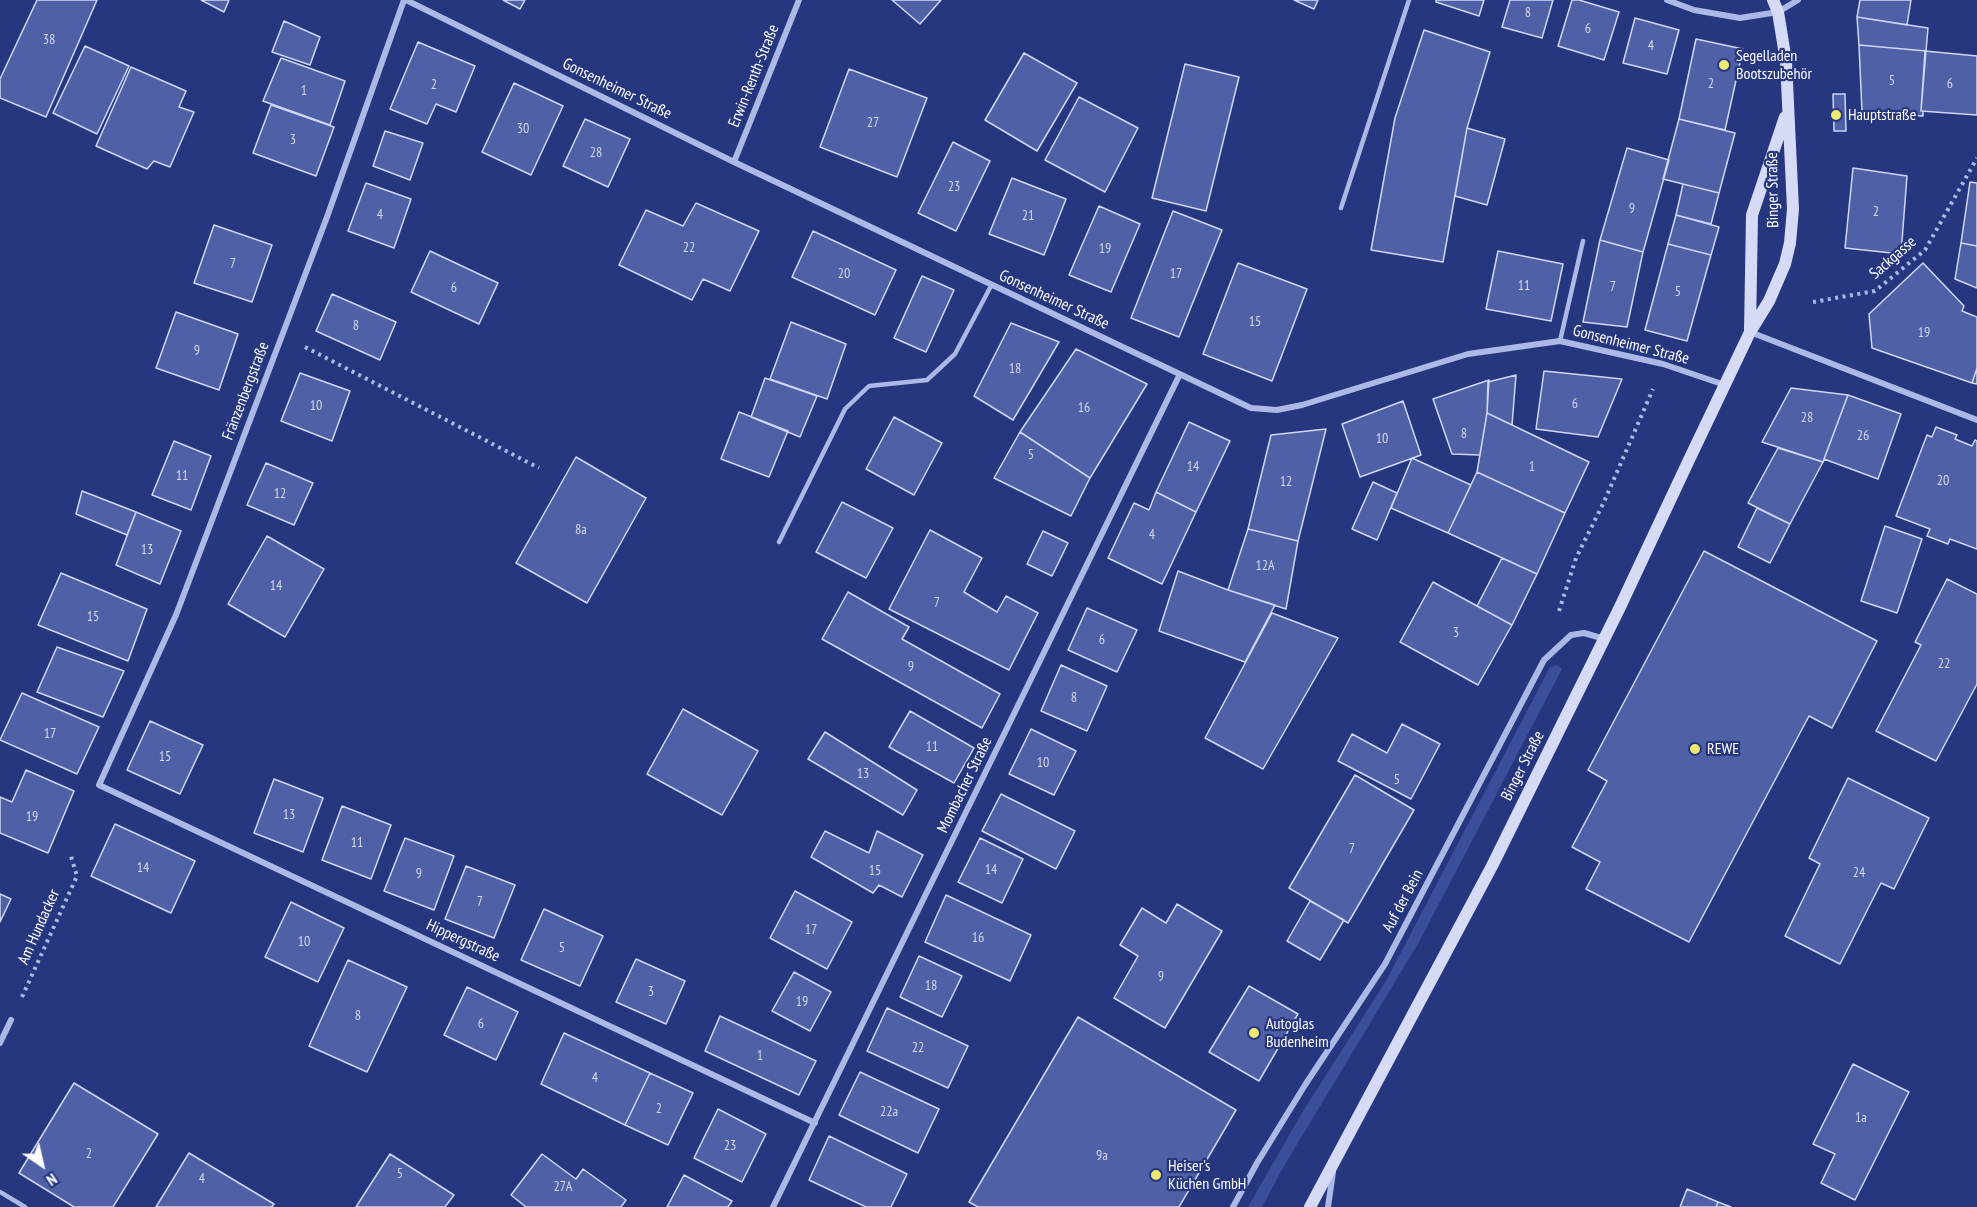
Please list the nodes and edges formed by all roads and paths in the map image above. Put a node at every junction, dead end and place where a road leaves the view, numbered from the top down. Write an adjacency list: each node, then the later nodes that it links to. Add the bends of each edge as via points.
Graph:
1 (405, 0): 9 (street, Gonsenheimer Straße); 15 (street, Fränzenbergstraße)
2 (799, 0): 9 (street, Erwin-Renth-Straße)
3 (1409, 0): 10 (lane)
4 (1667, 0): 6 (street, via 1694,10 1740,18)
5 (1798, 0): 6 (street)
6 (1776, 6): 7 (main road, Binger Straße, via 1786,61)
7 (1788, 110): 14 (main road, Binger Straße, via 1752,215); 14 (main road, Binger Straße, via 1790,243 1769,301)
8 (1977, 158): 13 (path, Sackgasse, via 1925,250 1875,291)
9 (734, 162): 12 (street, Gonsenheimer Straße)
10 (1341, 208)
11 (1583, 241): 16 (lane)
12 (991, 286): 17 (street, Gonsenheimer Straße); 22 (lane, via 955,354 927,380 869,386 845,409)
13 (1813, 302)
14 (1750, 332): 19 (main road, Binger Straße); 20 (street)
15 (282, 335): 21 (path); 25 (street, Fränzenbergstraße, via 176,615)
16 (1560, 341): 17 (street, Gonsenheimer Straße, via 1468,354 1277,410 1251,408); 19 (street, Gonsenheimer Straße, via 1664,364)
17 (1180, 374): 29 (street, Mombacher Straße)
18 (1656, 383): 24 (path, via 1576,558)
19 (1726, 385): 23 (main road, Binger Straße)
20 (1977, 420)
21 (539, 468)
22 (779, 542)
23 (1605, 639): 24 (street, Auf der Bein, via 1584,633 1571,635); 30 (main road, Binger Straße, via 1492,866)
24 (1544, 660): 34 (street, Auf der Bein, via 1385,964 1305,1085)
25 (99, 785): 29 (street, Hippergstraße)
26 (70, 853): 27 (path, Am Hundacker, via 77,876)
27 (11, 1020): 28 (street)
28 (0, 1043)
29 (815, 1122): 33 (street, Mombacher Straße)
30 (1335, 1160): 35 (main road, Binger Straße); 36 (street)
31 (0, 1192): 32 (lane)
32 (25, 1207)
33 (773, 1207)
34 (1233, 1207)
35 (1310, 1207)
36 (1328, 1207)

